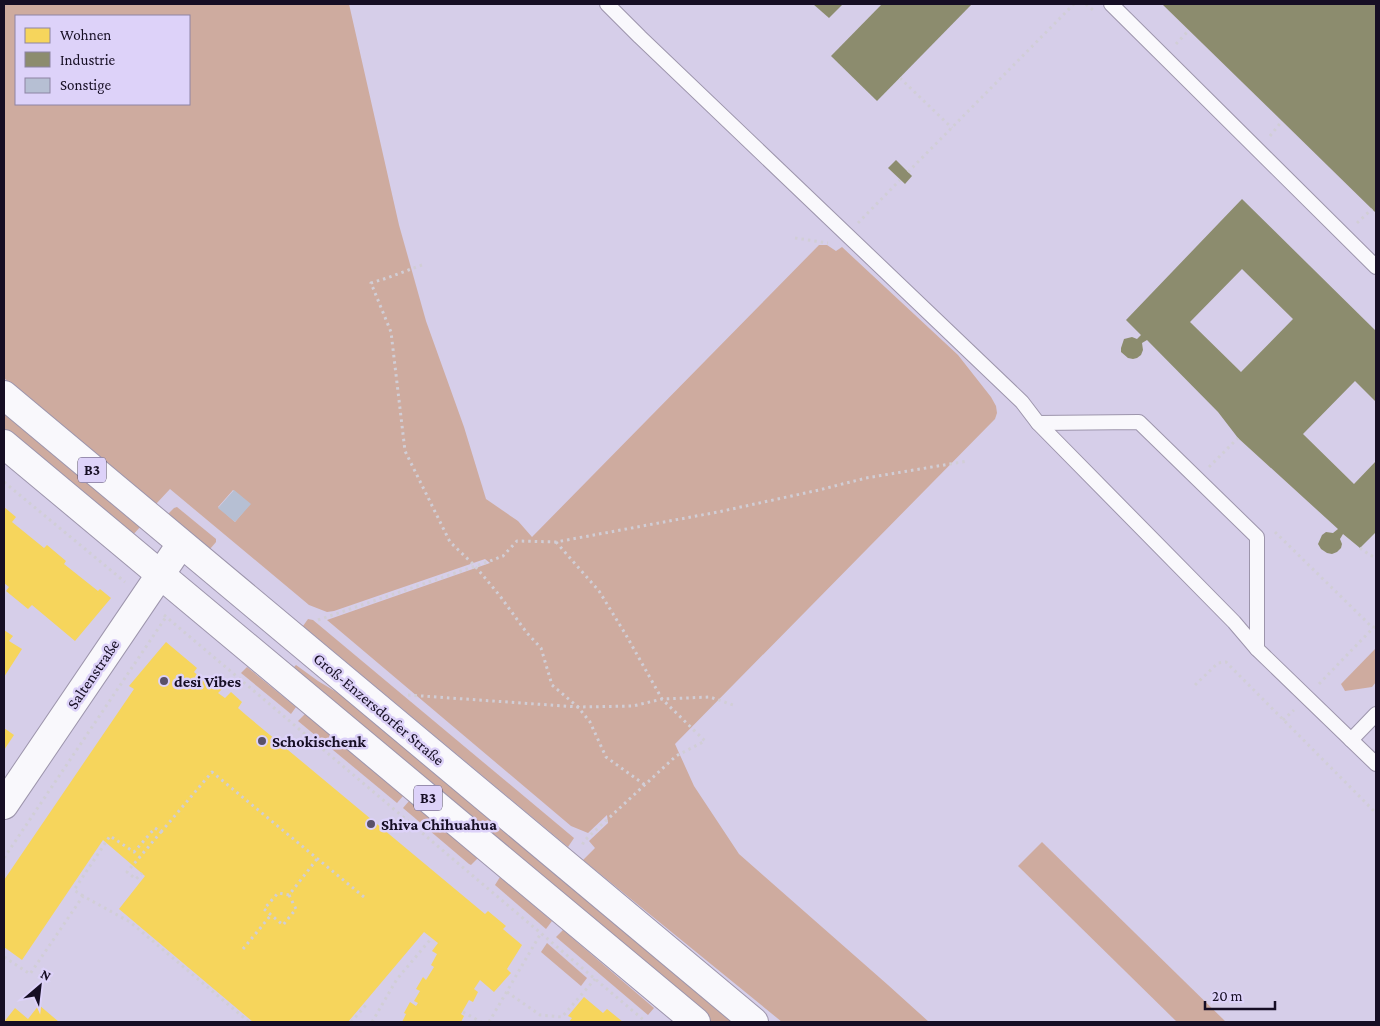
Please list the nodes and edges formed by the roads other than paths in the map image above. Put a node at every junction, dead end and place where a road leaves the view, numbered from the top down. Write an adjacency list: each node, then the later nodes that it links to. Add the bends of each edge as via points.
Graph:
1 (607, 4): 5 (lane, via 1022,402)
2 (1110, 4): 3 (lane)
3 (1376, 267)
4 (4, 395): 7 (main road, Groß-Enzersdorfer Straße / B3)
5 (1038, 424): 9 (lane); 9 (lane, via 1139,422 1257,537)
6 (4, 444): 8 (main road, B3)
7 (181, 544): 8 (main road, Saltenstraße); 15 (main road, Groß-Enzersdorfer Straße / B3)
8 (161, 574): 13 (main road, Saltenstraße); 14 (main road, B3)
9 (1257, 649): 11 (lane)
10 (1376, 714): 11 (lane)
11 (1351, 740): 12 (lane)
12 (1376, 764)
13 (4, 804)
14 (696, 1022)
15 (754, 1022)

